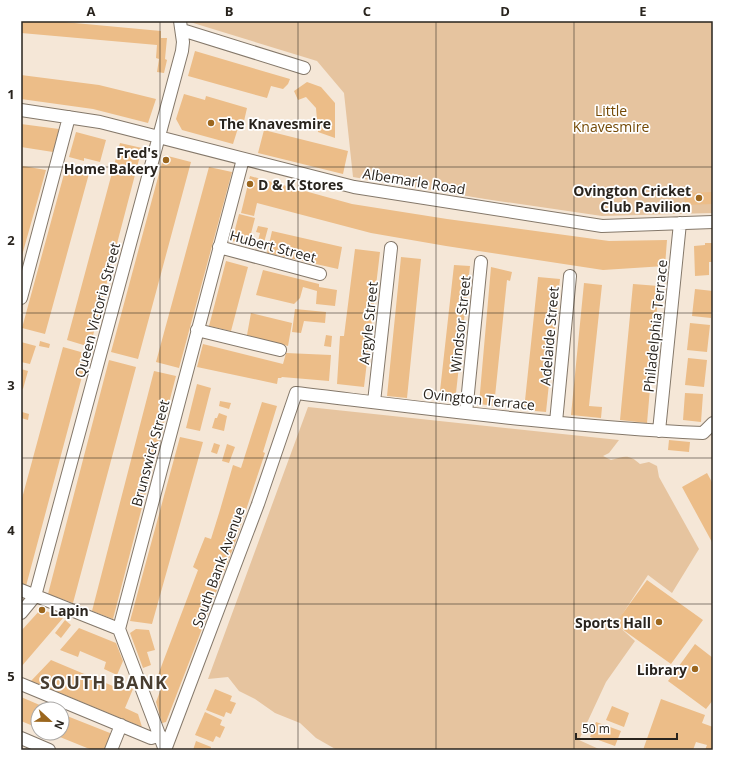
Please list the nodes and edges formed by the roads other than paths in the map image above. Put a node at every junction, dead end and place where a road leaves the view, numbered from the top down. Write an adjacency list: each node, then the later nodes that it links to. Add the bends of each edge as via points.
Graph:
1 (181, 26): 2 (street); 5 (street, Queen Victoria Street, via 182,51)
2 (304, 68)
3 (21, 110): 4 (street, Albemarle Road)
4 (69, 117): 5 (street, Albemarle Road, via 100,122); 14 (street)
5 (158, 138): 6 (street, Albemarle Road); 24 (street, Queen Victoria Street)
6 (243, 159): 8 (street, Albemarle Road, via 354,187 602,226); 9 (street, Brunswick Street)
7 (713, 222): 8 (street, Albemarle Road)
8 (680, 224): 22 (street, Philadelphia Terrace)
9 (219, 247): 12 (street, Hubert Street); 15 (street, Brunswick Street)
10 (391, 248): 18 (street, Argyle Street)
11 (481, 262): 19 (street, Windsor Street)
12 (320, 274)
13 (570, 276): 20 (street, Adelaide Street)
14 (21, 298)
15 (198, 330): 16 (street); 26 (street, Brunswick Street)
16 (280, 350)
17 (296, 393): 18 (street, Ovington Terrace); 33 (street, South Bank Avenue, via 258,504)
18 (374, 402): 19 (street, Ovington Terrace)
19 (466, 413): 20 (street, Ovington Terrace)
20 (556, 422): 22 (street, Ovington Terrace)
21 (713, 423): 22 (street, Ovington Terrace, via 703,433)
22 (659, 431)
23 (21, 590): 24 (street)
24 (36, 596): 25 (street); 26 (street)
25 (21, 613)
26 (119, 629): 29 (street)
27 (21, 684): 28 (street)
28 (121, 725): 29 (street, via 151,738); 32 (street)
29 (160, 735): 33 (street)
30 (21, 738): 31 (street)
31 (49, 750)
32 (111, 750)
33 (165, 750)

